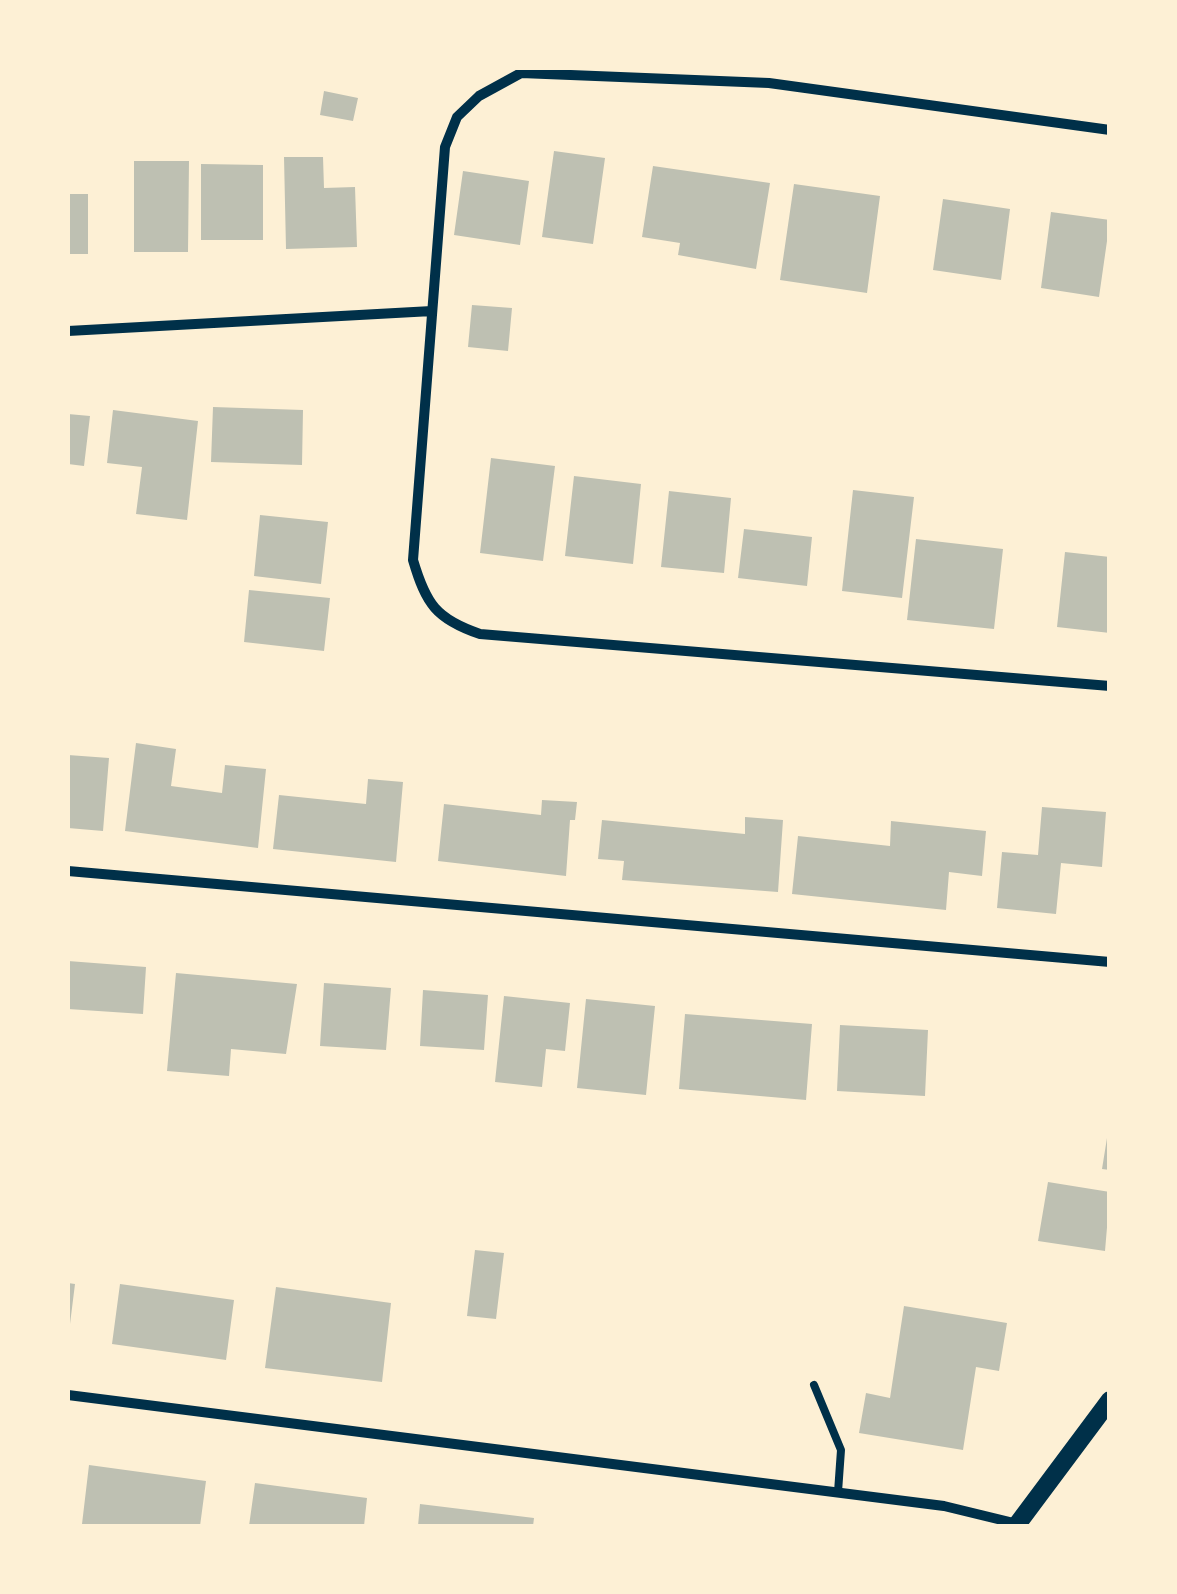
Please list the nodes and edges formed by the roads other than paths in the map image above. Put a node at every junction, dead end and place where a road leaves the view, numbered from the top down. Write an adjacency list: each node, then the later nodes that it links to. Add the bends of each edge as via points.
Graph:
1 (1110, 130): 2 (street, via 770,82 521,73 479,96 458,117 445,147)
2 (432, 311): 3 (street); 4 (street, via 413,560 422,590 445,622 480,634)
3 (68, 331)
4 (1110, 686)
5 (68, 871): 6 (street)
6 (1110, 962)
7 (814, 1385): 10 (lane, via 841,1450)
8 (68, 1395): 10 (street)
9 (1110, 1400): 11 (street)
10 (838, 1492): 11 (street, via 944,1506)
11 (1017, 1525)

